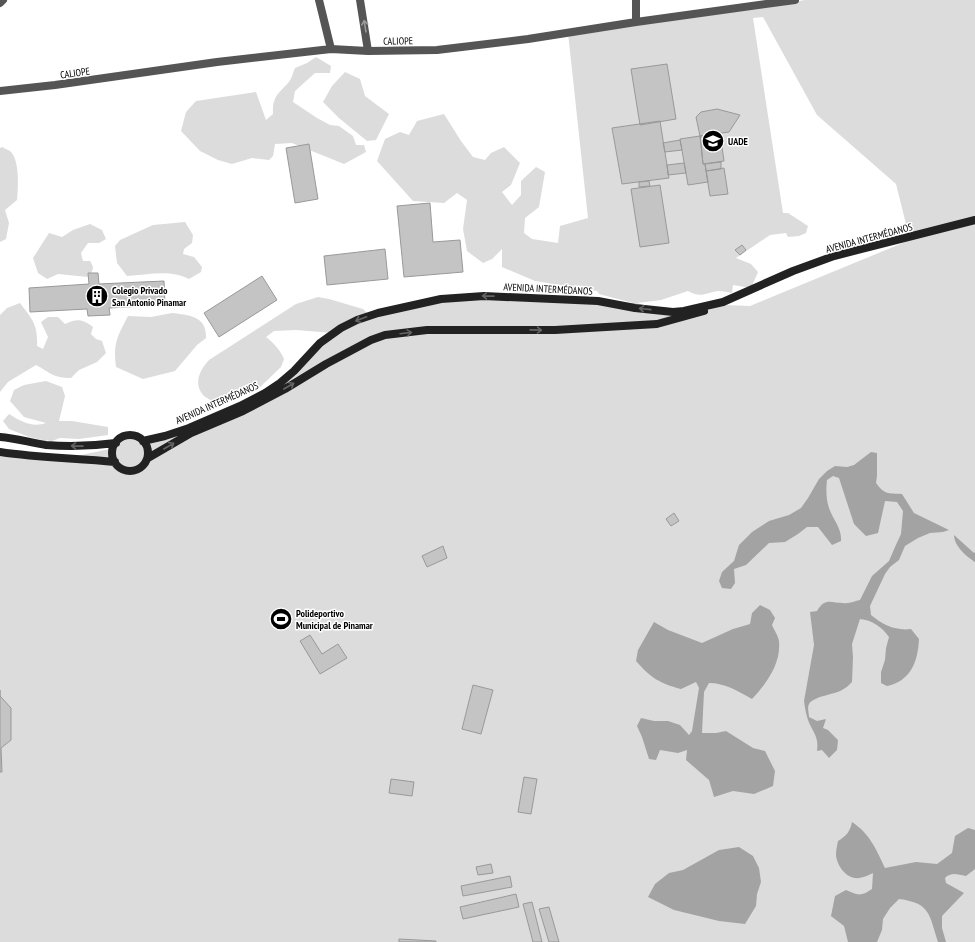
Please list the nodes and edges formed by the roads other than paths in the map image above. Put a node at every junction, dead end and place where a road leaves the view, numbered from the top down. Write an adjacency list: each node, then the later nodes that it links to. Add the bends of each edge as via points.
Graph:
1 (3, 0): 6 (street)
2 (319, 0): 8 (street)
3 (360, 0): 9 (street, one-way to 3)
4 (636, 0): 7 (street)
5 (795, 0): 7 (street, CALIOPE)
6 (0, 3)
7 (636, 22): 9 (street, CALIOPE, via 437,50)
8 (331, 49): 9 (street, CALIOPE); 10 (street, CALIOPE)
9 (368, 51)
10 (0, 91)
11 (975, 220): 14 (main road, AVENIDA INTERMÉDANOS, one-way to 14, via 834,256 723,302 684,311 635,308 598,301 484,296 441,299 378,312 341,328 320,343 294,371 265,393 189,428)
12 (975, 225): 17 (main road, AVENIDA INTERMÉDANOS, one-way to 12, via 191,433 243,411 371,340 385,335 427,330 554,330 657,324 724,305 794,274 835,260)
13 (0, 437): 15 (main road, one-way to 13, via 82,446 45,445)
14 (143, 441): 15 (main road, via 138,437 125,436); 17 (main road, via 148,449)
15 (116, 443): 18 (main road, via 113,450)
16 (0, 452): 18 (main road)
17 (148, 458): 18 (main road, via 144,465 131,471 119,467)
18 (115, 462)

